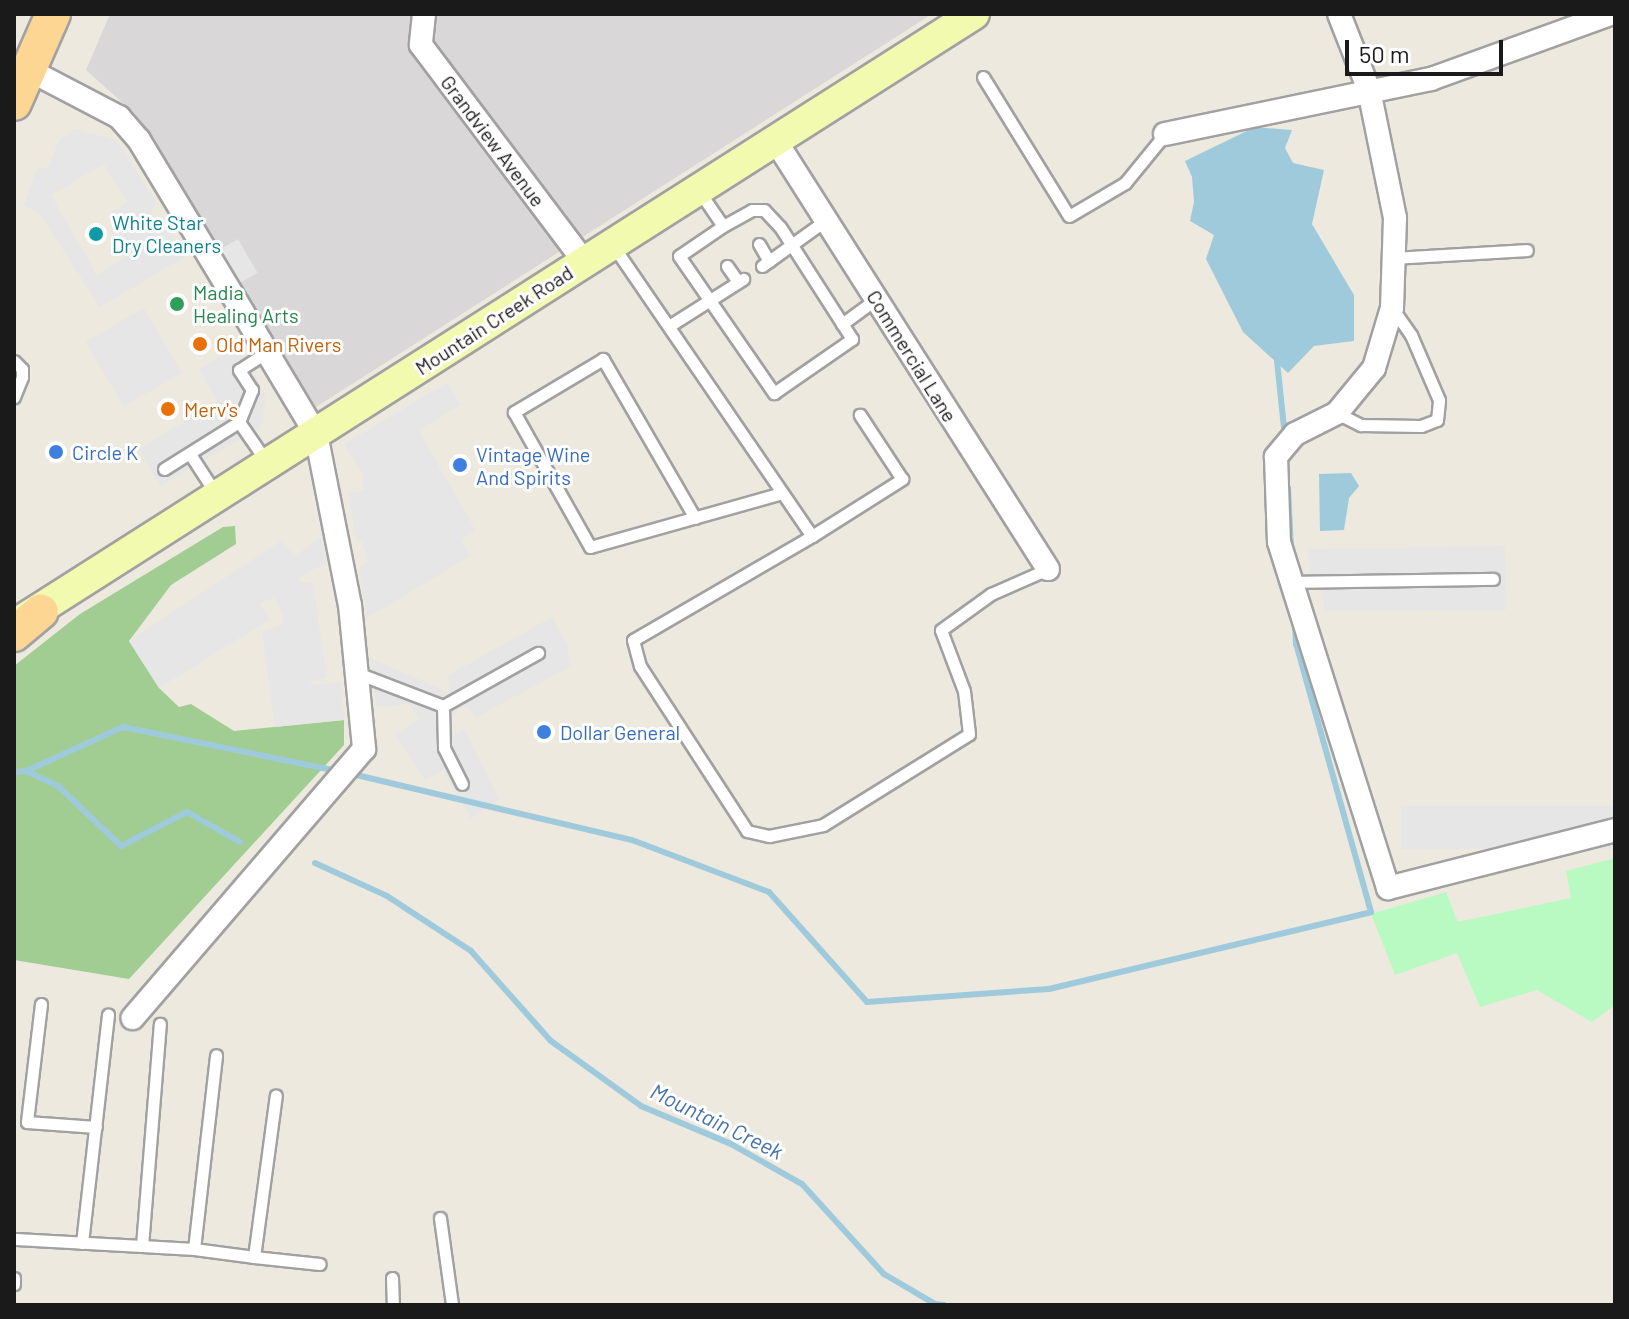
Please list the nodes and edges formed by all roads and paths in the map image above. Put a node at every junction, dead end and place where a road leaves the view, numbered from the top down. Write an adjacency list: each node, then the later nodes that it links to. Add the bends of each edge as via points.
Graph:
1 (53, 14): 6 (main road)
2 (424, 14): 20 (street, Grandview Avenue, via 421,45)
3 (974, 14): 11 (main road, Mountain Creek Road)
4 (1339, 14): 8 (street)
5 (1611, 14): 8 (street, via 1431,79)
6 (29, 70): 9 (main road); 27 (street, via 119,117 139,140)
7 (983, 77): 10 (lane, via 1069,216 1125,183)
8 (1369, 90): 10 (street); 19 (street, via 1395,218)
9 (14, 103)
10 (1165, 134)
11 (777, 143): 12 (main road, Mountain Creek Road); 13 (street, Commercial Lane)
12 (699, 191): 14 (lane); 15 (main road, Mountain Creek Road)
13 (826, 220): 17 (lane); 22 (street, Commercial Lane)
14 (723, 226): 17 (lane, via 764,210); 23 (lane, via 711,241 679,256)
15 (612, 244): 20 (main road, Mountain Creek Road); 26 (lane)
16 (759, 244): 17 (lane, via 766,264)
17 (792, 246): 25 (lane)
18 (1527, 250): 19 (lane)
19 (1394, 258): 24 (street)
20 (585, 263): 33 (main road, Mountain Creek Road)
21 (727, 266): 23 (lane, via 740,280)
22 (876, 299): 25 (lane); 41 (street, Commercial Lane)
23 (710, 301): 25 (lane, via 774,393 852,339); 26 (lane)
24 (1392, 308): 30 (street, via 1374,368); 30 (lane, via 1411,335 1439,400 1437,420 1421,426 1361,425)
25 (842, 324)
26 (669, 326): 37 (lane)
27 (267, 352): 32 (lane, via 239,370 252,390); 33 (street)
28 (14, 361): 29 (lane, via 22,377)
29 (14, 397)
30 (1337, 413): 43 (street, via 1295,434 1276,457 1279,542)
31 (860, 415): 40 (lane, via 902,479)
32 (239, 422): 34 (lane); 35 (lane)
33 (316, 434): 35 (main road, Mountain Creek Road); 47 (street, via 350,605)
34 (190, 454): 36 (lane); 38 (lane)
35 (268, 465): 38 (main road, Mountain Creek Road)
36 (164, 469)
37 (782, 493): 39 (lane); 40 (lane)
38 (218, 498): 44 (main road, Mountain Creek Road)
39 (695, 518): 39 (lane, via 590,547 514,412 603,359)
40 (812, 536): 41 (lane, via 633,640 640,666 747,831 769,836 823,825 969,734 964,691 941,630 991,594)
41 (1048, 569)
42 (1493, 579): 43 (lane)
43 (1292, 582): 50 (street, via 1388,888)
44 (27, 618): 45 (main road)
45 (14, 634)
46 (538, 653): 48 (lane)
47 (357, 673): 48 (lane); 53 (street, via 364,749)
48 (443, 706): 49 (lane, via 444,748)
49 (462, 784)
50 (1615, 830)
51 (41, 1004): 57 (lane, via 27,1122)
52 (108, 1014): 57 (lane)
53 (133, 1018)
54 (160, 1024): 61 (lane)
55 (216, 1055): 62 (lane)
56 (276, 1095): 63 (lane)
57 (96, 1127): 60 (lane)
58 (440, 1218): 69 (lane)
59 (16, 1239): 60 (lane)
60 (82, 1243): 61 (lane)
61 (142, 1246): 62 (lane)
62 (194, 1249): 63 (lane)
63 (254, 1257): 64 (lane)
64 (320, 1264)
65 (14, 1278): 67 (lane)
66 (392, 1278): 68 (lane)
67 (14, 1284)
68 (393, 1305)
69 (452, 1305)

